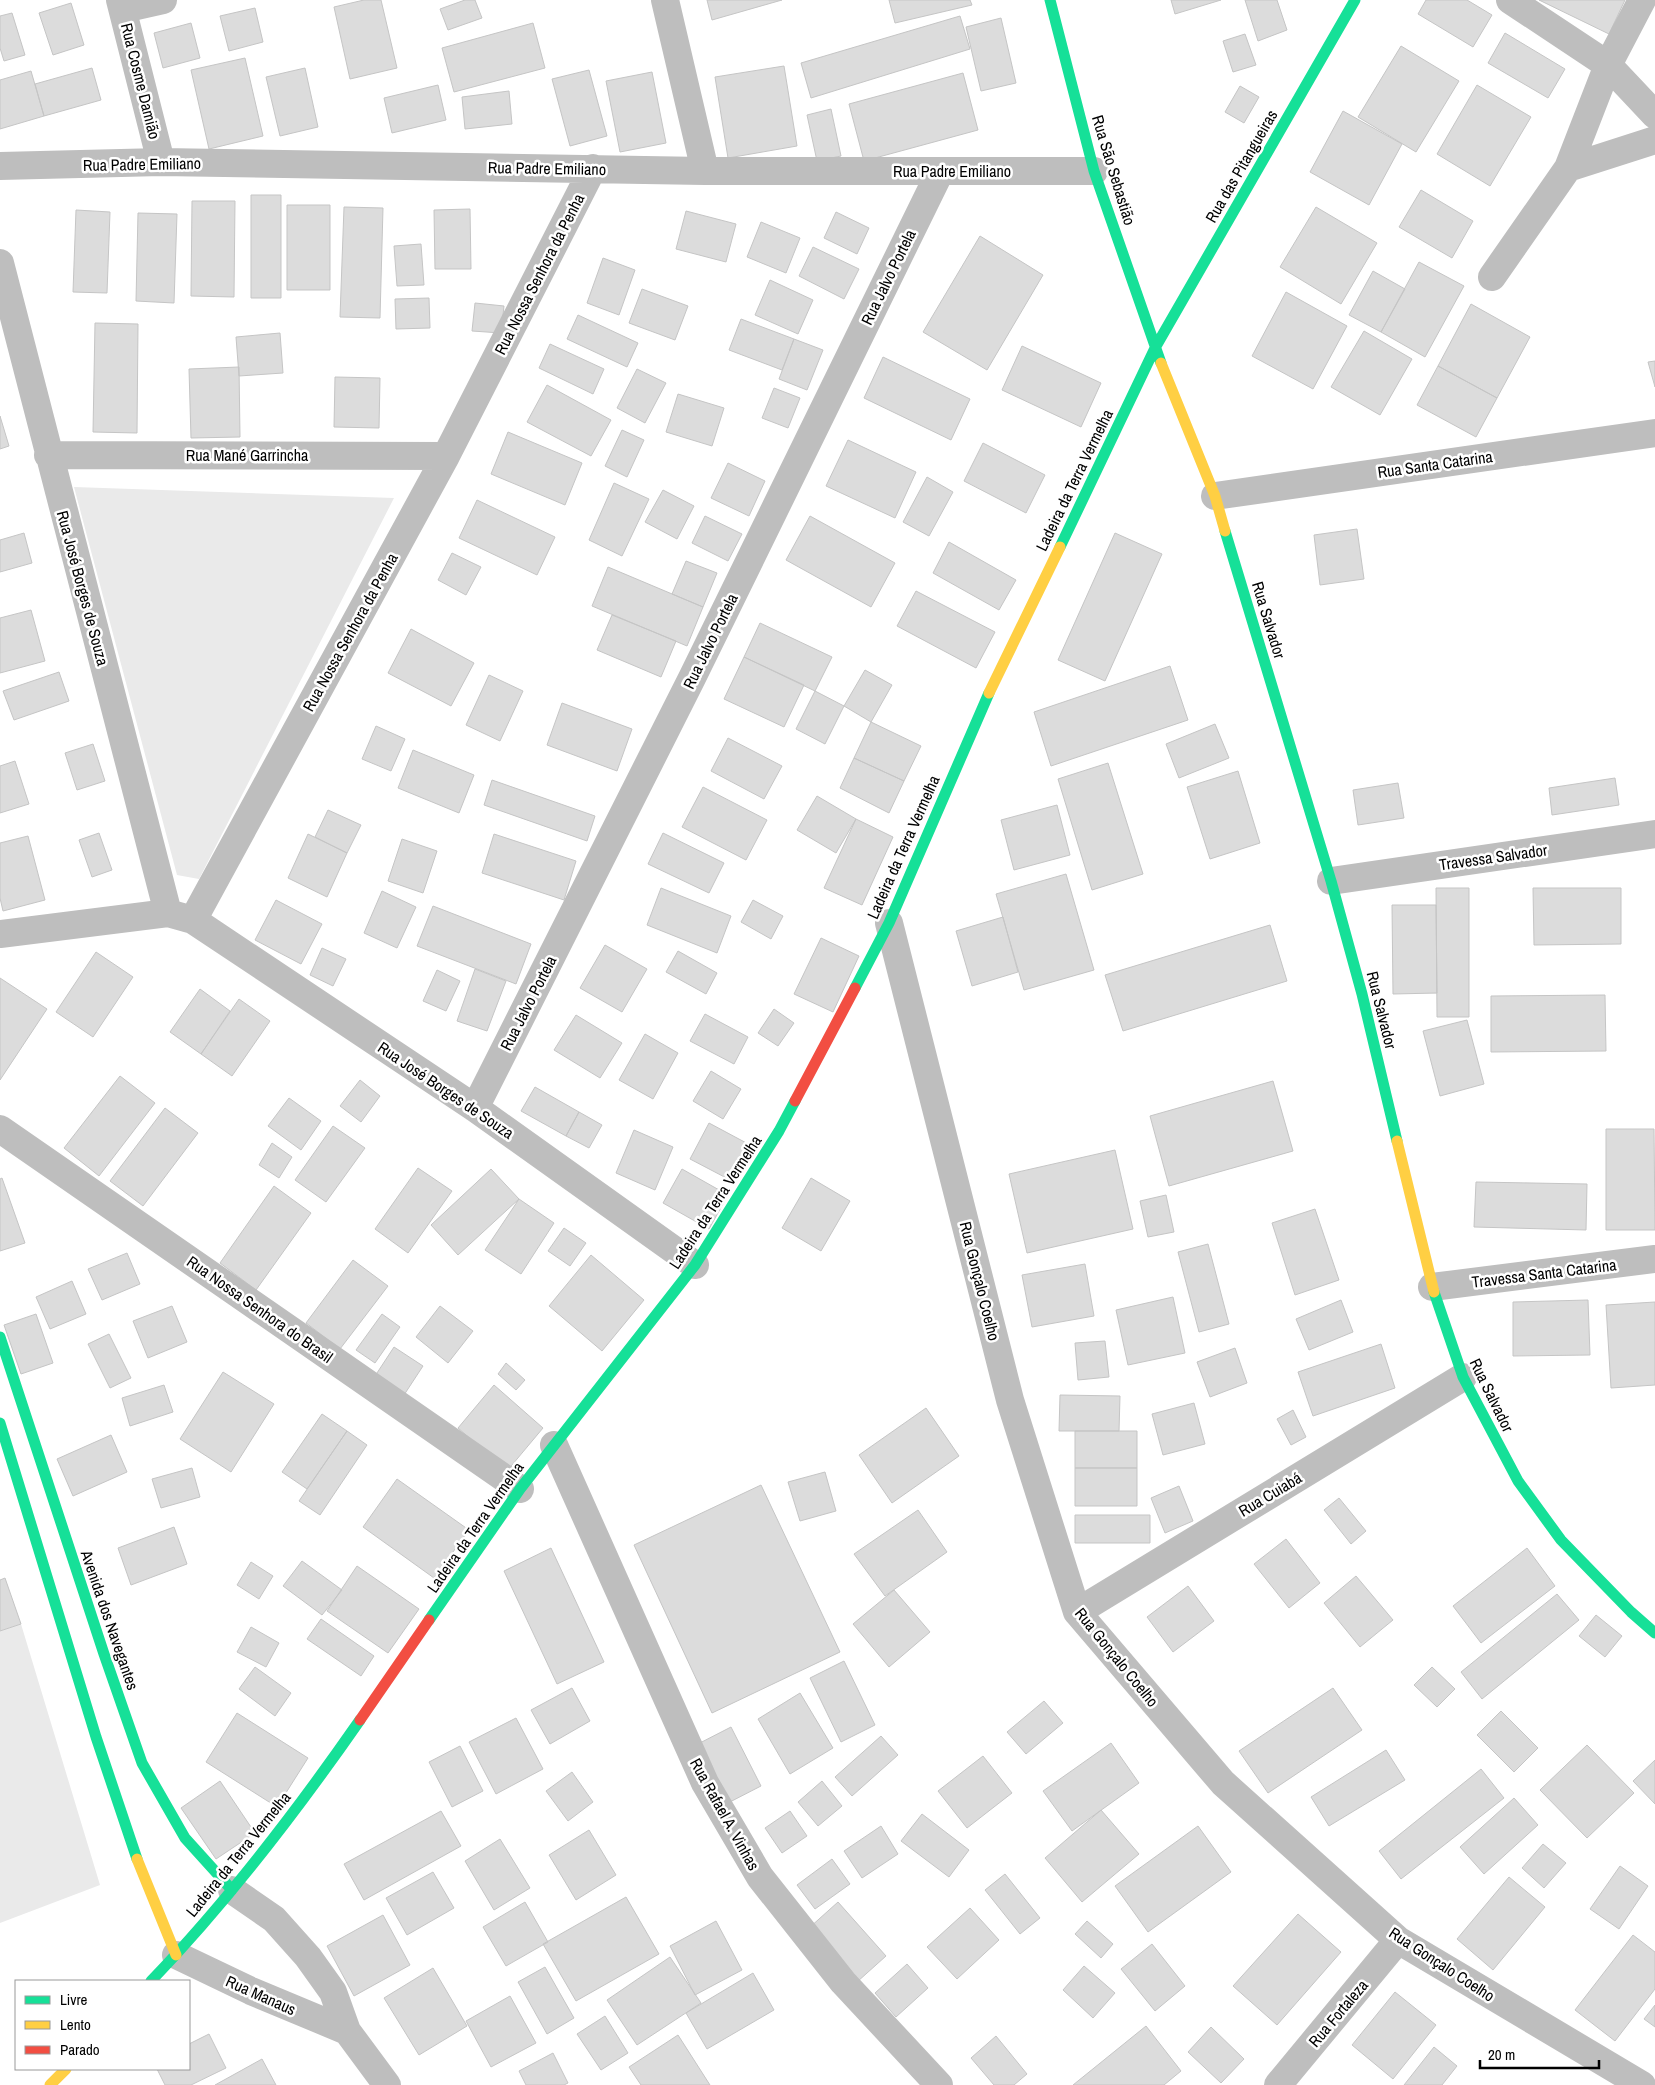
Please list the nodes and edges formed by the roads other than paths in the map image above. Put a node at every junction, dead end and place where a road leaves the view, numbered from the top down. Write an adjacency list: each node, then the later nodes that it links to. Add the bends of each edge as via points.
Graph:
1 (163, 0): 7 (street)
2 (666, 0): 15 (street)
3 (1050, 0): 16 (main road, Rua São Sebastião)
4 (1355, 0): 20 (main road, Rua das Pitangueiras)
5 (1510, 0): 8 (street)
6 (1642, 0): 8 (street)
7 (122, 5): 11 (street, Rua Cosme Damião)
8 (1608, 65): 9 (street); 14 (street)
9 (1655, 115)
10 (1655, 140): 14 (street)
11 (161, 162): 12 (street, Rua Padre Emiliano); 13 (street, Rua Padre Emiliano)
12 (0, 166)
13 (593, 168): 15 (street, Rua Padre Emiliano); 23 (street, Rua Nossa Senhora da Penha)
14 (1568, 168): 19 (street)
15 (705, 171): 17 (street, Rua Padre Emiliano)
16 (1094, 171): 17 (street, Rua Padre Emiliano); 20 (main road, Rua São Sebastião)
17 (940, 172): 30 (street, Rua Jalvo Portela, via 687,687)
18 (0, 263): 22 (street, Rua José Borges de Souza)
19 (1492, 277)
20 (1156, 348): 24 (main road, Rua Salvador); 28 (main road, Ladeira da Terra Vermelha, via 972,729)
21 (1655, 432): 24 (street, Rua Santa Catarina)
22 (48, 455): 23 (street, Rua Mané Garrincha); 27 (street, Rua José Borges de Souza)
23 (446, 456): 27 (street, Rua Nossa Senhora da Penha)
24 (1215, 496): 26 (main road, Rua Salvador)
25 (1655, 834): 26 (street, Travessa Salvador)
26 (1331, 881): 34 (main road, Rua Salvador, via 1362,994)
27 (180, 917): 29 (street); 30 (street, Rua José Borges de Souza)
28 (888, 923): 33 (main road, Ladeira da Terra Vermelha, via 779,1131); 40 (street, Rua Gonçalo Coelho, via 1010,1400)
29 (0, 934)
30 (475, 1108): 33 (street, Rua José Borges de Souza)
31 (0, 1128): 39 (street, Rua Nossa Senhora do Brasil)
32 (1655, 1259): 34 (street, Travessa Santa Catarina)
33 (696, 1266): 38 (main road, Ladeira da Terra Vermelha)
34 (1432, 1287): 36 (main road, Rua Salvador)
35 (0, 1337): 42 (main road, Avenida dos Navegantes, via 142,1763 185,1838)
36 (1463, 1377): 40 (street, Rua Cuiabá); 41 (main road, Rua Salvador, via 1518,1481 1561,1540)
37 (0, 1423): 44 (main road, via 96,1737 142,1876)
38 (554, 1445): 39 (main road, Ladeira da Terra Vermelha); 50 (street, Rua Rafael A. Vinhas, via 705,1782 760,1877 843,1982)
39 (520, 1489): 42 (main road, Ladeira da Terra Vermelha, via 321,1776)
40 (1077, 1612): 43 (street, Rua Gonçalo Coelho, via 1223,1783)
41 (1655, 1633)
42 (232, 1890): 44 (main road, Ladeira da Terra Vermelha); 46 (street, via 274,1919 308,1957 333,1992)
43 (1398, 1940): 51 (street, Rua Fortaleza); 52 (street, Rua Gonçalo Coelho)
44 (176, 1955): 45 (main road, Ladeira da Terra Vermelha); 46 (street, Rua Manaus, via 251,1991)
45 (152, 1980)
46 (348, 2031): 49 (street)
47 (65, 2070): 48 (main road)
48 (50, 2085)
49 (387, 2085)
50 (939, 2085)
51 (1278, 2085)
52 (1642, 2085)

